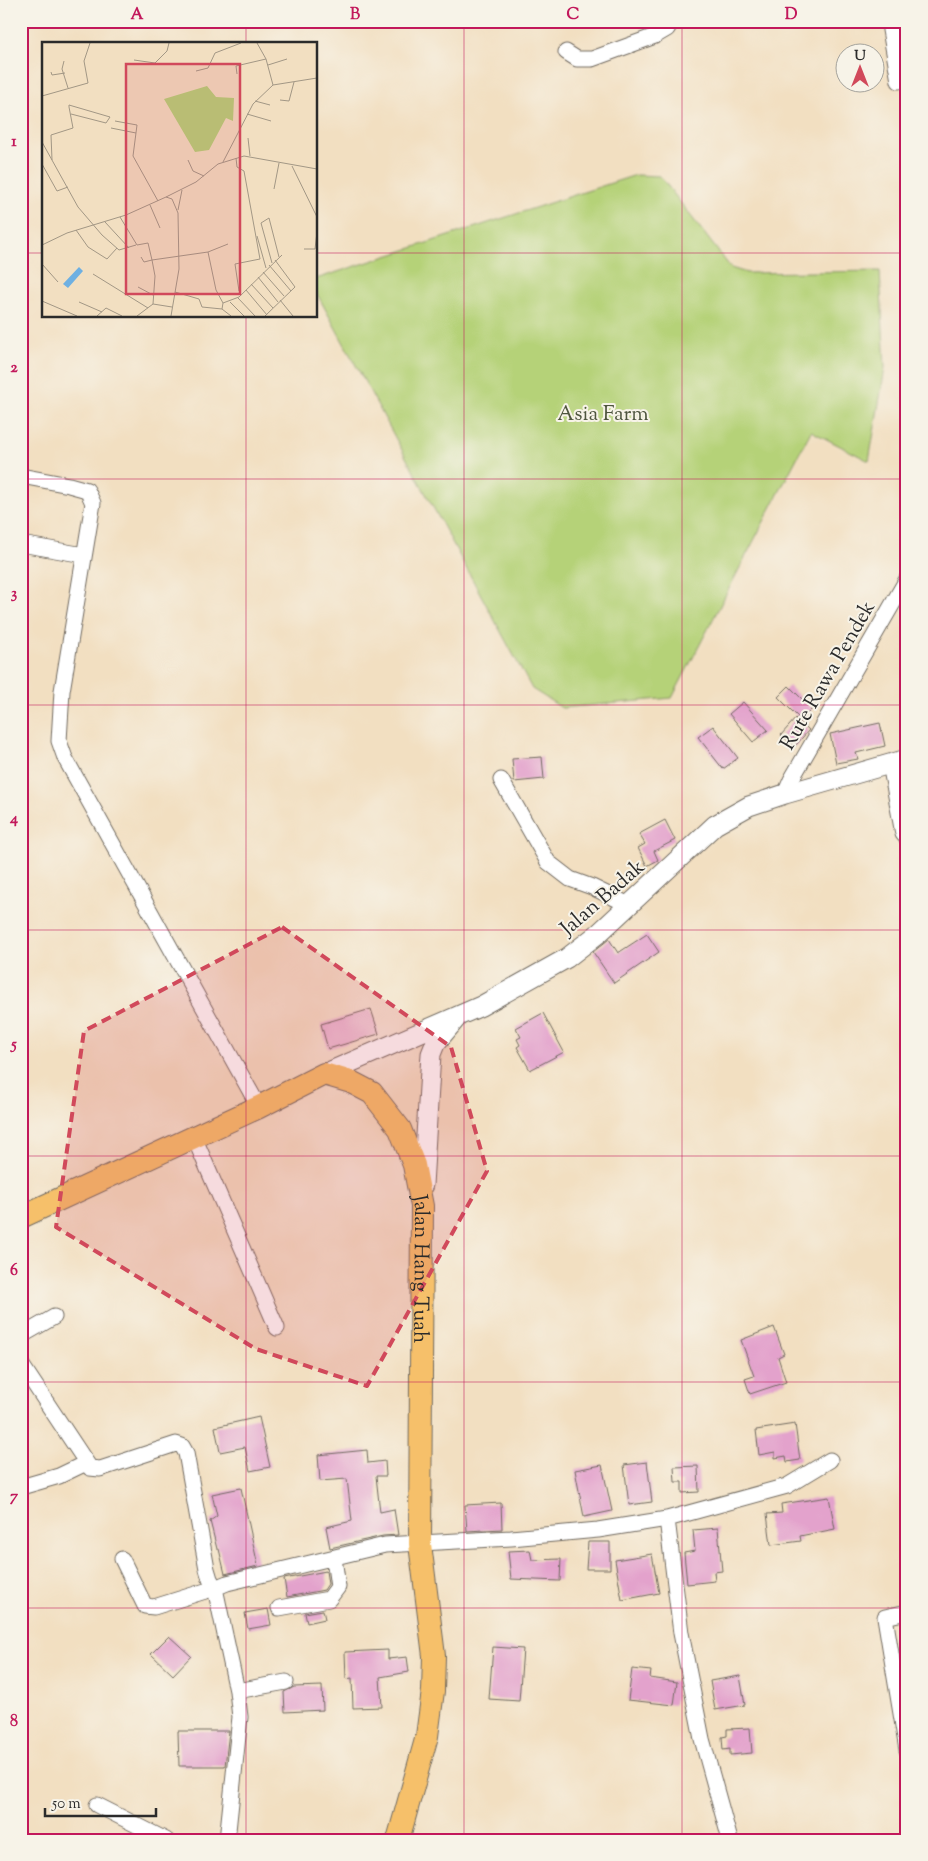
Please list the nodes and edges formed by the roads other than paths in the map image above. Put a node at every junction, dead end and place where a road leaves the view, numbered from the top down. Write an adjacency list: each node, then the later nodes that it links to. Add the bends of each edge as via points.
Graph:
1 (672, 21): 3 (street, via 668,28 655,36 592,59 577,59)
2 (891, 21): 4 (street)
3 (566, 52)
4 (899, 81)
5 (21, 476): 7 (street, via 87,490 93,502)
6 (21, 544): 7 (street)
7 (84, 556): 16 (street, via 62,691 59,741 65,758)
8 (907, 579): 11 (street, Rute Rawa Pendek)
9 (898, 762): 11 (street, Jalan Badak); 12 (street, via 903,834)
10 (501, 780): 13 (street, via 548,862 570,879)
11 (785, 794): 13 (street, Jalan Badak, via 748,806 715,825)
12 (907, 838)
13 (629, 905): 14 (street, Jalan Badak, via 567,958)
14 (459, 1016): 15 (street, Jalan Badak); 18 (street, via 435,1044 431,1054)
15 (324, 1074): 16 (main road); 18 (main road, Jalan Hang Tuah, via 372,1093 400,1129 414,1165)
16 (259, 1107): 17 (main road)
17 (194, 1137): 19 (main road); 21 (street)
18 (422, 1206): 28 (main road, Jalan Hang Tuah)
19 (21, 1216)
20 (54, 1317): 22 (street)
21 (277, 1328)
22 (21, 1336)
23 (21, 1364): 25 (street)
24 (830, 1460): 27 (street, via 787,1486)
25 (86, 1464): 26 (street, via 59,1476); 31 (street, via 100,1469 176,1444 182,1446)
26 (23, 1484)
27 (667, 1519): 28 (street, via 589,1531); 41 (street, via 681,1633 702,1739)
28 (420, 1544): 29 (street, via 385,1545); 40 (main road, Jalan Hang Tuah, via 434,1656 433,1691 427,1736)
29 (334, 1558): 31 (street); 32 (street, via 338,1587 329,1599)
30 (122, 1559): 31 (street, via 145,1606 154,1607)
31 (214, 1588): 35 (street)
32 (279, 1608)
33 (907, 1612): 36 (street, via 885,1616)
34 (286, 1682): 35 (street)
35 (237, 1691): 39 (street, via 240,1717)
36 (907, 1750)
37 (97, 1805): 38 (street)
38 (166, 1840)
39 (227, 1840)
40 (398, 1840)
41 (730, 1840)

